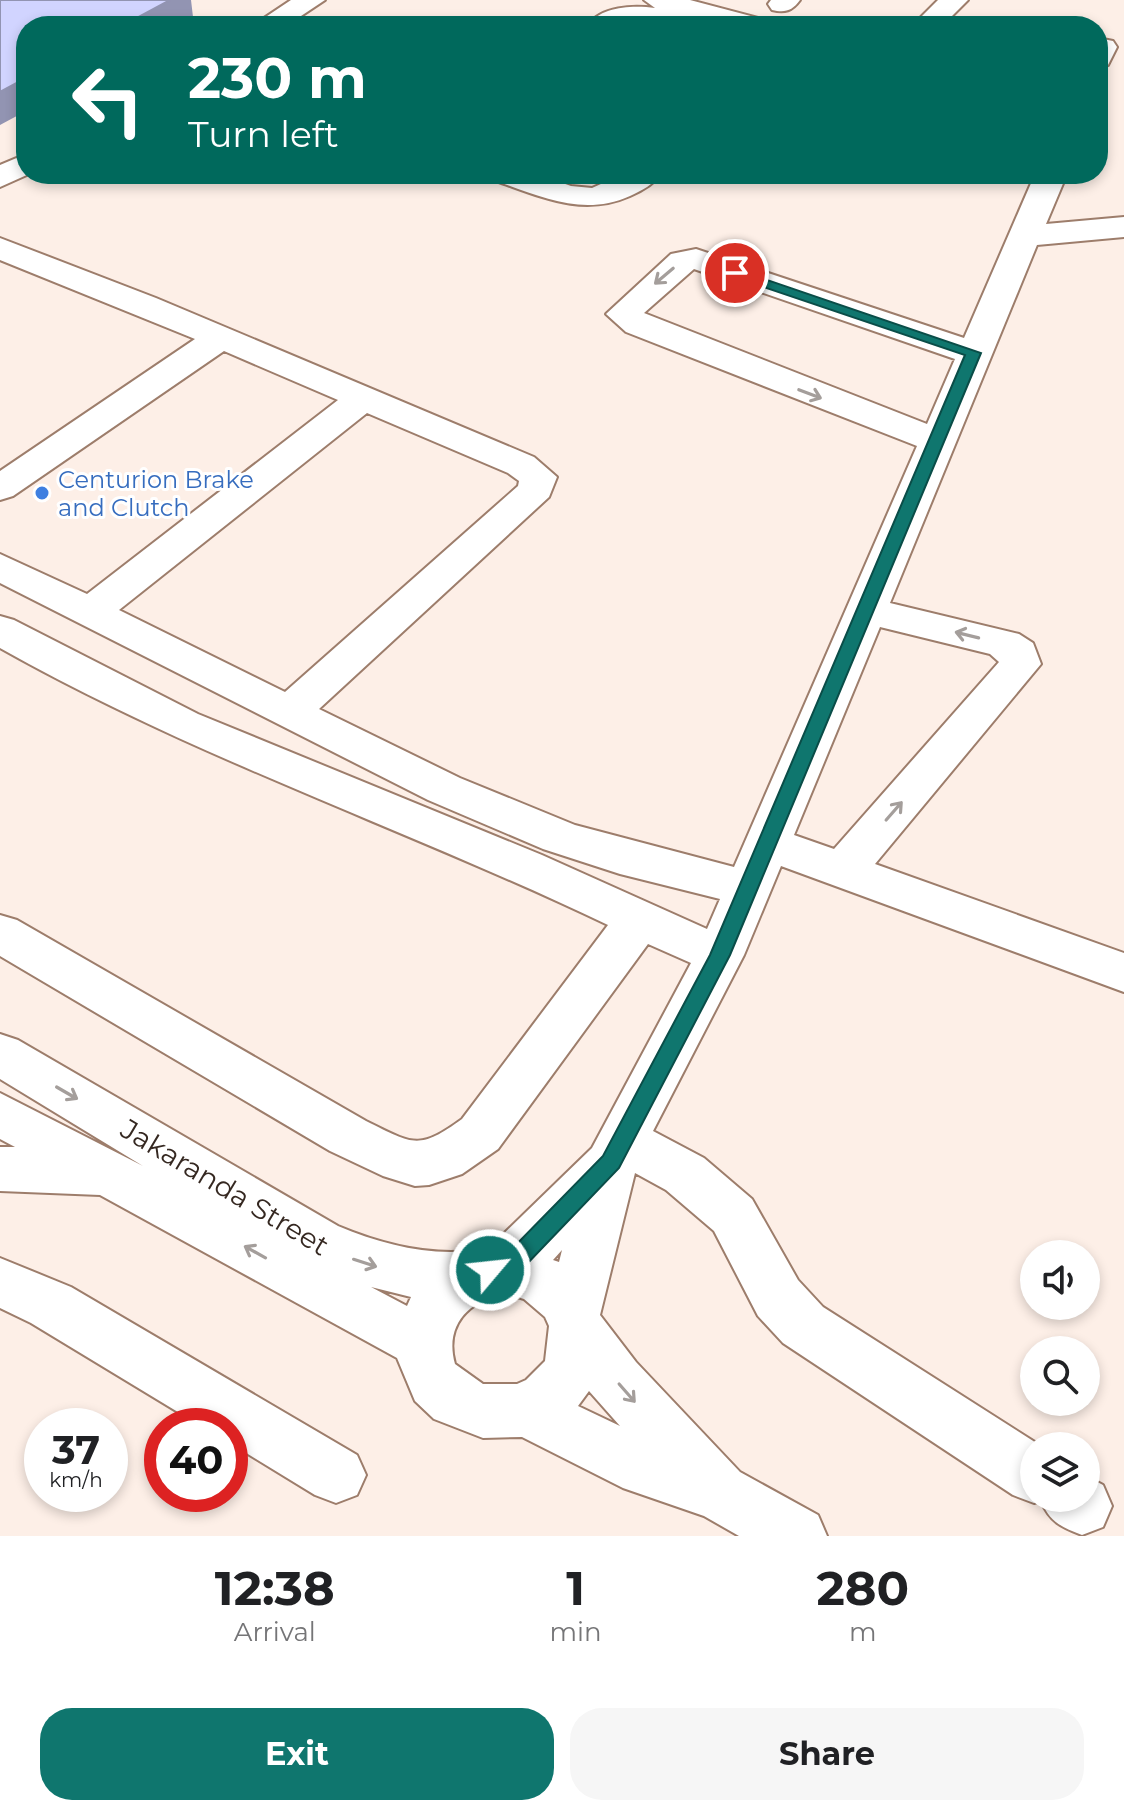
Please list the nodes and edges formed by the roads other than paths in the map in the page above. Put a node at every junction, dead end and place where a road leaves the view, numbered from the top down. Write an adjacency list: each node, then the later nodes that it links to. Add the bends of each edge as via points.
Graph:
1 (311, 0): 4 (street)
2 (658, 0): 7 (street)
3 (954, 0): 8 (street)
4 (283, 16)
5 (621, 16): 6 (street)
6 (648, 16)
7 (718, 16)
8 (937, 16)
9 (541, 184): 10 (street, via 592,199 616,194)
10 (630, 184)
11 (1047, 184): 13 (street)
12 (1124, 227): 13 (street)
13 (1026, 236): 16 (street)
14 (0, 248): 15 (street)
15 (220, 338): 17 (street); 19 (street)
16 (973, 353): 18 (street); 18 (street, one-way to 18, via 696,259 683,261 623,314 638,325 787,386)
17 (363, 398): 22 (street); 24 (street, via 521,465 538,477 538,483)
18 (936, 440): 21 (street)
19 (0, 488)
20 (0, 567): 22 (street)
21 (865, 610): 25 (street); 26 (street, one-way to 21, via 1020,664 1018,653 1004,644)
22 (90, 612): 24 (street)
23 (0, 630): 28 (street, via 84,679 202,734 535,871)
24 (288, 713): 27 (street, via 444,789 559,837)
25 (768, 843): 26 (street); 27 (street)
26 (843, 870): 31 (street)
27 (748, 888): 30 (street)
28 (638, 921): 29 (street, via 480,1134 454,1155 420,1165 397,1161 348,1136); 30 (street)
29 (0, 933)
30 (720, 955): 34 (street)
31 (1124, 973)
32 (0, 1054): 37 (street, Jakaranda Street, one-way to 37, via 334,1252 425,1278)
33 (0, 1114): 36 (street, Jakaranda Street)
34 (617, 1151): 37 (street, via 532,1245); 39 (street); 42 (street, via 685,1174 733,1215 778,1298 803,1325)
35 (0, 1169): 36 (street)
36 (112, 1175): 40 (street, Jakaranda Street, one-way to 36)
37 (484, 1274): 39 (street, via 522,1271 553,1286); 40 (street, via 439,1299)
38 (0, 1282): 43 (street, via 75,1318)
39 (577, 1321): 41 (street, via 578,1355 567,1378 550,1397); 44 (street, one-way to 44, via 616,1381)
40 (422, 1343): 41 (street, via 434,1379 464,1405 483,1411)
41 (526, 1409): 44 (street, via 644,1468)
42 (1020, 1466)
43 (336, 1475)
44 (719, 1492): 45 (street)
45 (797, 1536)

